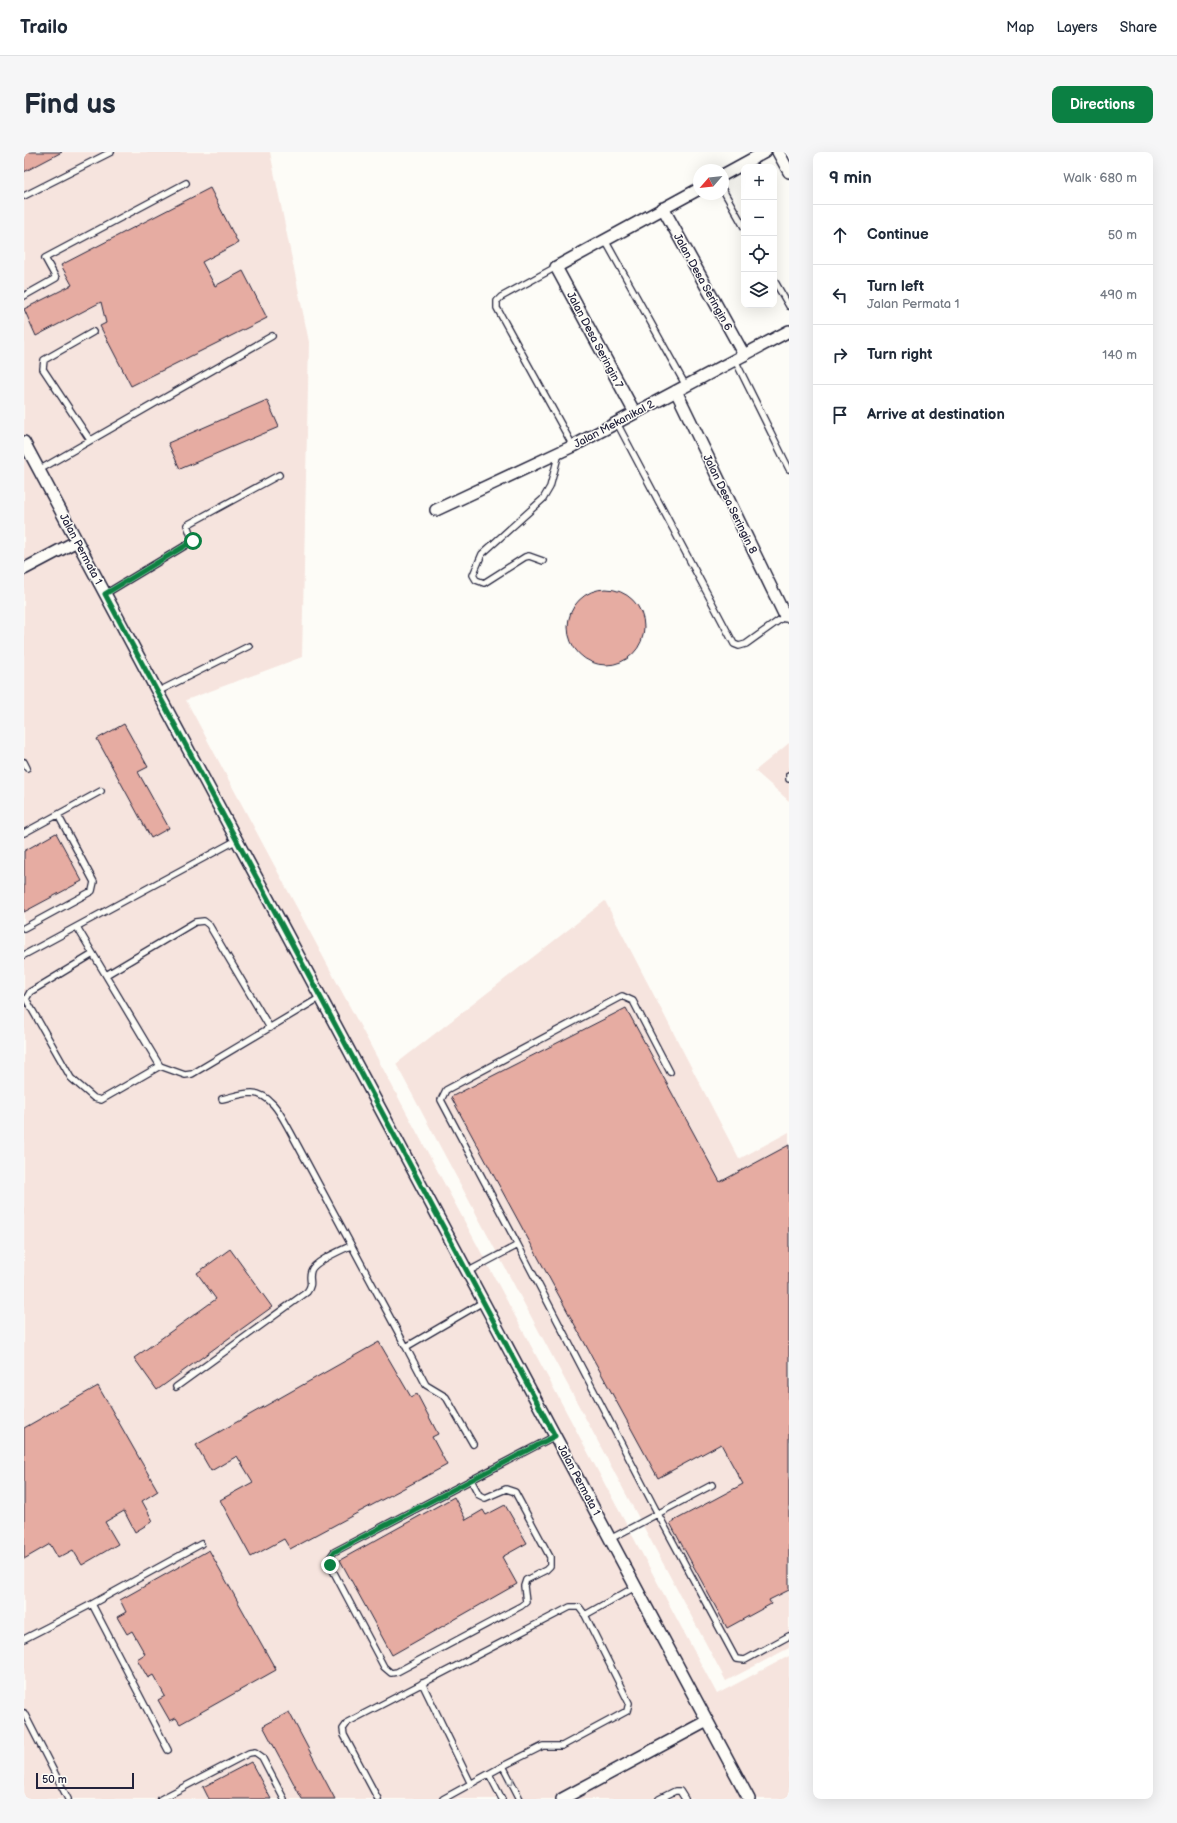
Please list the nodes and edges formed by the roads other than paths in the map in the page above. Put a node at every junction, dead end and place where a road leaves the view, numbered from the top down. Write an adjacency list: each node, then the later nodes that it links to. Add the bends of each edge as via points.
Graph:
1 (111, 152): 8 (lane)
2 (765, 152): 4 (street)
3 (778, 152): 5 (street)
4 (729, 172)
5 (789, 172)
6 (186, 183): 15 (lane, via 45,258 56,278)
7 (693, 191): 10 (street)
8 (24, 196)
9 (729, 200): 11 (lane)
10 (663, 208): 12 (street); 20 (street, Jalan Desa Seringin 6)
11 (741, 222)
12 (605, 240): 13 (street); 21 (lane)
13 (556, 267): 23 (street, Jalan Desa Seringin 7); 27 (lane, via 501,297 497,301 497,308)
14 (777, 285): 16 (lane)
15 (24, 296)
16 (789, 306)
17 (789, 331): 20 (street, Jalan Mekanikal 2)
18 (93, 332): 25 (lane, via 44,360 43,369)
19 (272, 336): 25 (lane)
20 (739, 358): 21 (street, Jalan Mekanikal 2); 29 (lane)
21 (686, 386): 22 (street, Jalan Mekanikal 2)
22 (676, 391): 23 (street, Jalan Mekanikal 2); 37 (street, Jalan Desa Seringin 8)
23 (635, 413): 24 (street, Jalan Mekanikal 2)
24 (617, 423): 27 (street, Jalan Mekanikal 2); 37 (lane, via 734,644 746,644)
25 (90, 440): 30 (lane)
26 (24, 442): 30 (street, Jalan Permata 1)
27 (573, 446): 28 (street, Jalan Mekanikal 2)
28 (559, 452): 32 (street, Jalan Mekanikal 2); 34 (lane, via 550,487 543,499 482,554 473,575 476,580 484,583 525,557)
29 (789, 469)
30 (39, 470): 33 (street, Jalan Permata 1)
31 (279, 476): 36 (lane, via 187,525 193,541)
32 (436, 510)
33 (77, 541): 35 (street); 36 (street, Jalan Permata 1)
34 (543, 560)
35 (24, 569)
36 (105, 594): 39 (street, Jalan Permata 1)
37 (787, 614)
38 (249, 646): 39 (lane)
39 (157, 692): 47 (street, Jalan Permata 1)
40 (24, 762): 41 (lane)
41 (27, 768)
42 (789, 775): 43 (lane)
43 (789, 779)
44 (102, 791): 45 (lane)
45 (58, 815): 46 (lane); 49 (lane, via 94,882 92,891)
46 (24, 833)
47 (237, 840): 48 (lane); 53 (street, Jalan Permata 1)
48 (77, 927): 50 (lane); 51 (lane)
49 (24, 928)
50 (93, 954): 52 (lane); 55 (lane, via 30,992 26,999 70,1078 94,1098 101,1100)
51 (24, 955)
52 (106, 975): 54 (lane, via 195,922 204,921); 55 (lane)
53 (321, 997): 54 (lane); 60 (street, Jalan Permata 1)
54 (270, 1028): 55 (lane, via 192,1074 185,1075)
55 (160, 1066)
56 (670, 1072): 58 (lane, via 633,1001 622,996 446,1090 441,1100)
57 (222, 1099): 59 (lane, via 253,1093 274,1105)
58 (518, 1244): 60 (lane); 68 (lane)
59 (350, 1246): 62 (lane); 63 (lane, via 314,1265 310,1271 311,1287 308,1292)
60 (467, 1272): 61 (street, Jalan Permata 1)
61 (483, 1302): 62 (lane); 64 (street, Jalan Permata 1)
62 (406, 1347): 65 (lane, via 426,1385 446,1397)
63 (176, 1387)
64 (555, 1436): 66 (lane); 69 (street, Jalan Permata 1)
65 (473, 1444)
66 (471, 1480): 66 (lane, via 479,1495 485,1498 506,1489 515,1492 550,1557 550,1566 526,1580 526,1602 522,1606 391,1673 384,1667 329,1559 334,1552)
67 (712, 1485): 68 (lane)
68 (658, 1514): 69 (lane); 74 (lane, via 736,1660 745,1660)
69 (610, 1539): 71 (street, Jalan Permata 1)
70 (200, 1544): 72 (lane)
71 (636, 1587): 73 (lane); 78 (street, Jalan Permata 1)
72 (92, 1604): 75 (lane); 79 (lane)
73 (585, 1615): 76 (lane, via 579,1608 570,1608); 80 (lane, via 629,1703 627,1711 562,1746 543,1746)
74 (789, 1636)
75 (24, 1639)
76 (422, 1683): 82 (lane); 86 (lane, via 348,1722 343,1729)
77 (24, 1714): 83 (lane)
78 (707, 1721): 90 (street); 93 (street, Jalan Permata 1)
79 (168, 1750)
80 (503, 1766): 81 (lane); 89 (lane, one-way to 89)
81 (489, 1774): 82 (lane); 88 (lane)
82 (471, 1784): 87 (lane)
83 (68, 1799)
84 (161, 1799): 85 (lane, via 252,1752 262,1757)
85 (284, 1799)
86 (378, 1799)
87 (443, 1799)
88 (502, 1799)
89 (520, 1799)
90 (562, 1799)
91 (659, 1799): 92 (lane, via 680,1791)
92 (685, 1799)
93 (749, 1799)

